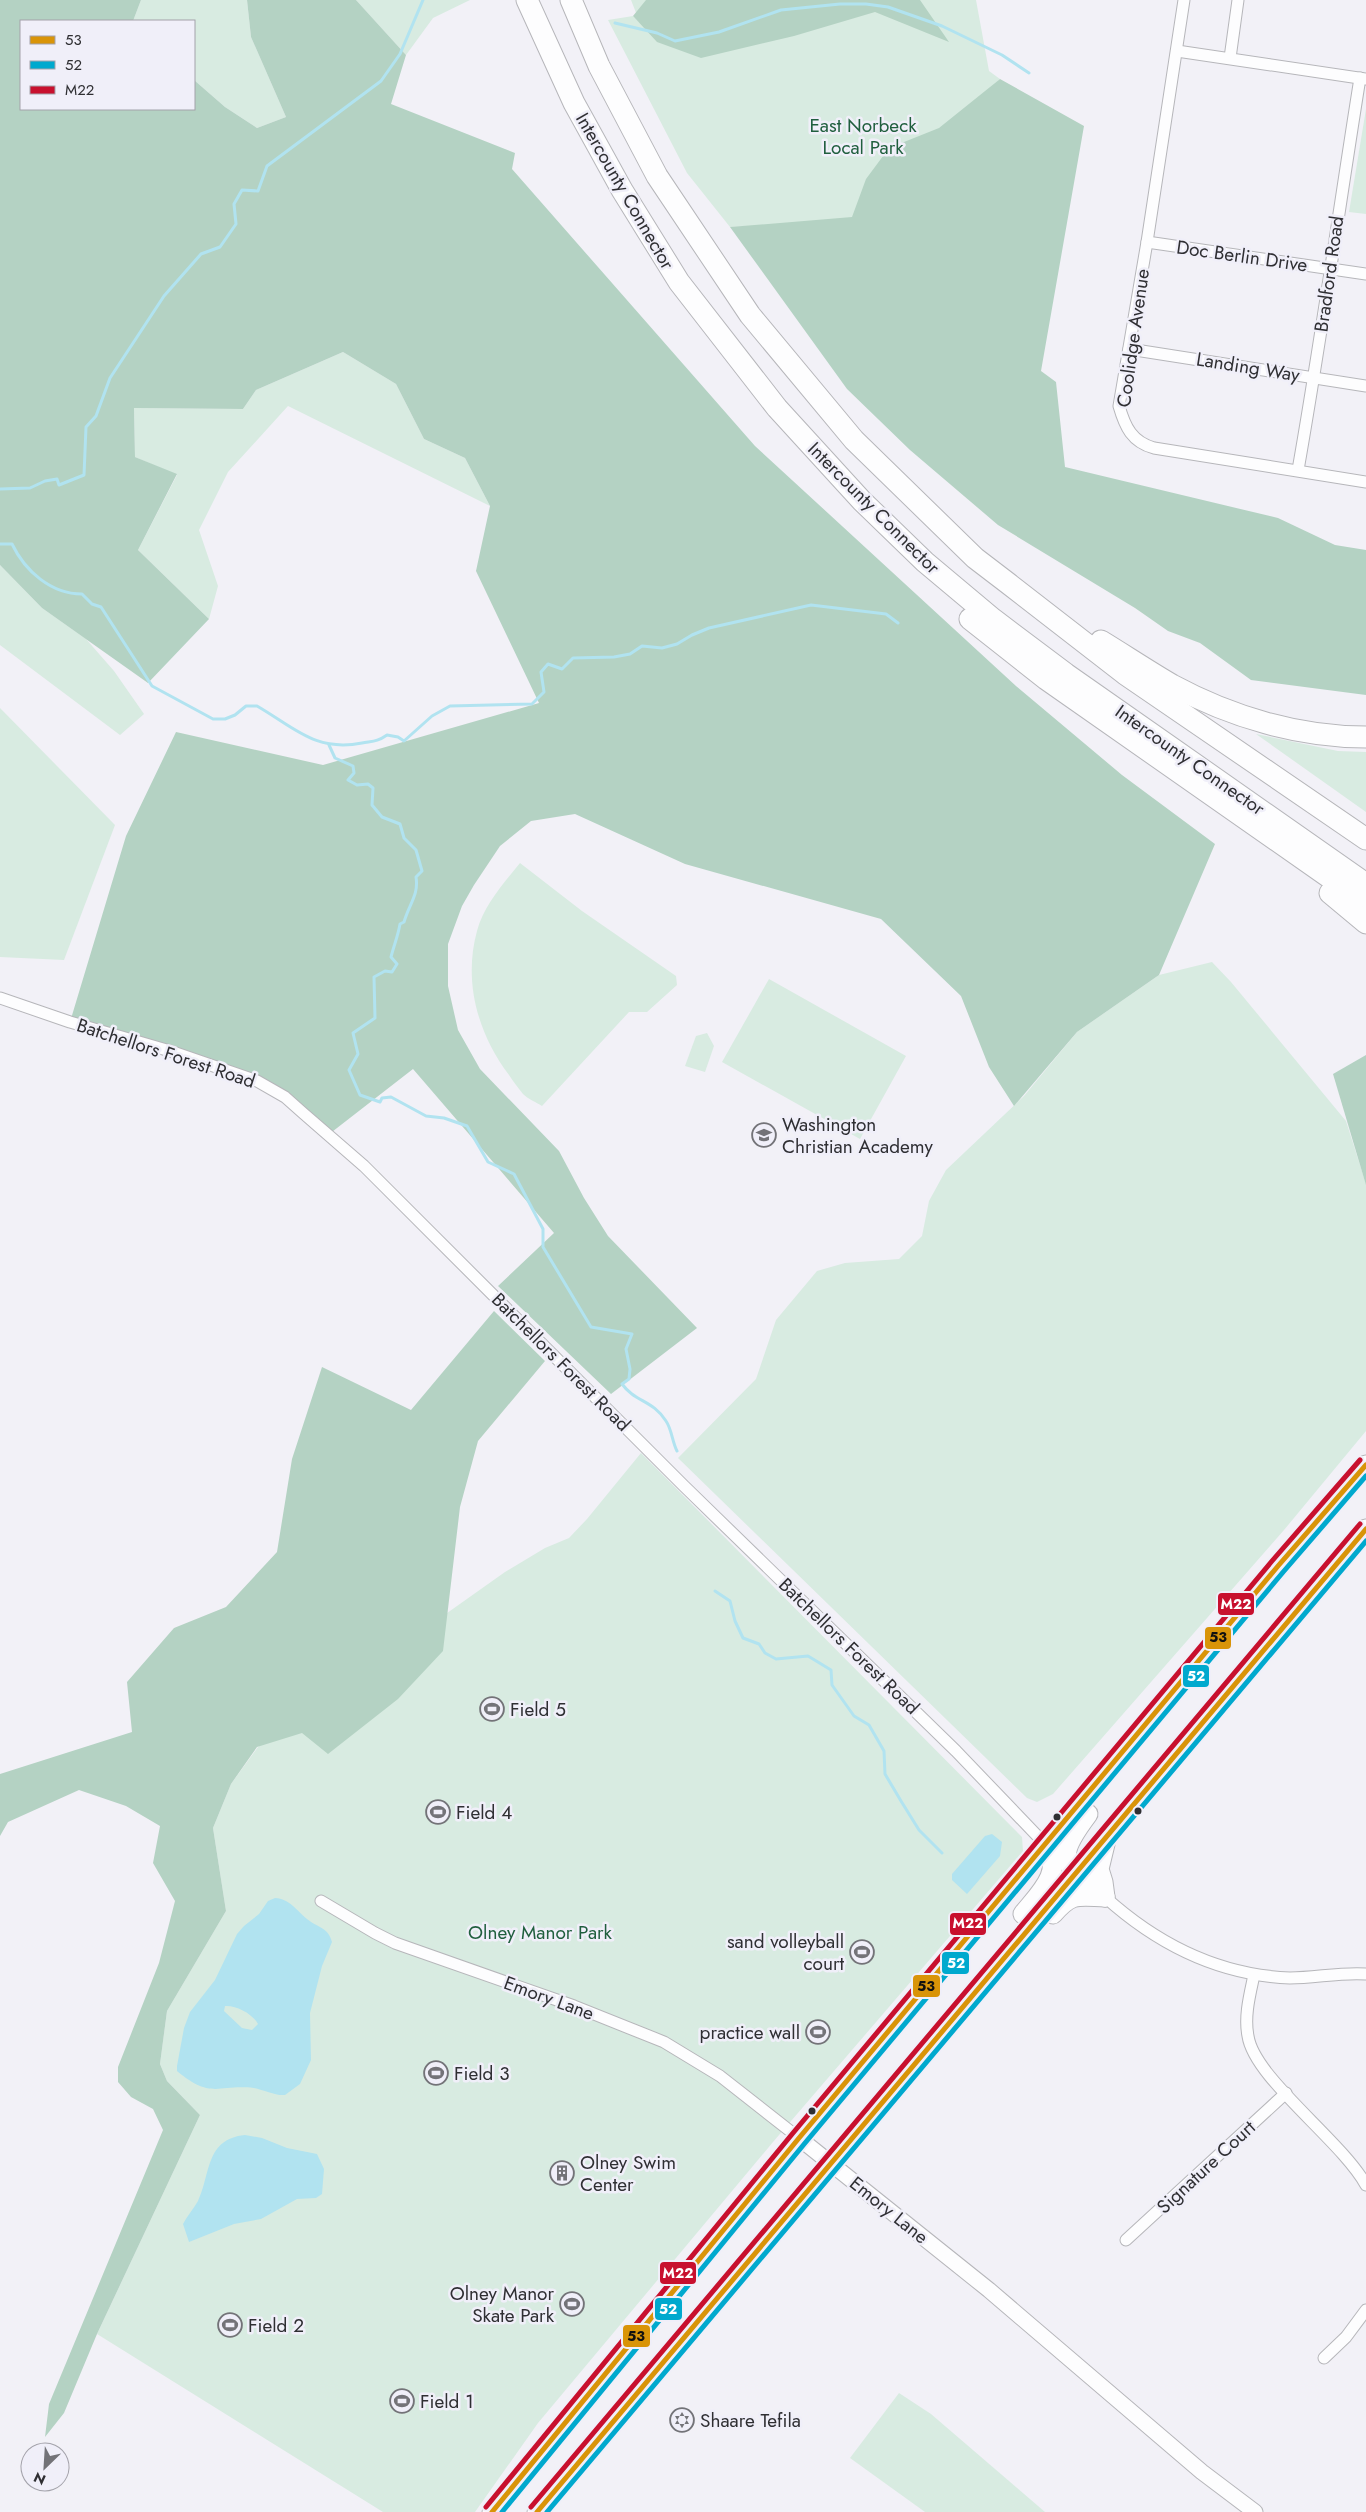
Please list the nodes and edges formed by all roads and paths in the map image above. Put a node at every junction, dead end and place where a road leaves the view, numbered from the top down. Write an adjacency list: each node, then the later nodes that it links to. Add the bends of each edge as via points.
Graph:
1 (527, 0): 11 (highway, Intercounty Connector, via 574,103 622,190)
2 (571, 0): 17 (highway, Intercounty Connector, via 599,66 657,176 750,315 854,440 975,558)
3 (1184, 0): 5 (street, Coolidge Avenue)
4 (1238, 0): 6 (street)
5 (1177, 51): 6 (street); 8 (street, Coolidge Avenue)
6 (1230, 58): 7 (street)
7 (1363, 78): 9 (street, Bradford Road)
8 (1147, 242): 9 (street, Doc Berlin Drive); 12 (street, Coolidge Avenue)
9 (1329, 268): 10 (street, Doc Berlin Drive); 13 (street, Bradford Road)
10 (1366, 274)
11 (679, 282): 19 (highway, via 686,314 750,398 839,498 896,553 979,627 1046,679); 21 (highway, Intercounty Connector, via 776,408 862,501 925,562 1066,674)
12 (1129, 349): 13 (street, Landing Way); 15 (street, Coolidge Avenue, via 1119,406 1124,424 1141,444)
13 (1315, 378): 14 (street, Landing Way); 15 (street, Bradford Road)
14 (1366, 386)
15 (1298, 470): 16 (street, Coolidge Avenue)
16 (1366, 482)
17 (1009, 584): 18 (highway, via 1173,685 1226,709 1282,729 1343,737); 20 (highway, Intercounty Connector, via 1125,674)
18 (1366, 736)
19 (1252, 823): 22 (highway); 23 (highway)
20 (1366, 839)
21 (1366, 884)
22 (1366, 903)
23 (1366, 923)
24 (0, 998): 29 (street, Batchellors Forest Road, via 257,1081 303,1112 371,1173 684,1486 956,1751)
25 (1366, 1465): 27 (main road)
26 (1366, 1529): 28 (main road)
27 (1167, 1701): 29 (main road); 30 (main road, via 1128,1762 1068,1841 1065,1854)
28 (1109, 1831): 30 (main road); 31 (main road, via 1099,1869)
29 (1046, 1845): 36 (main road, via 1054,1863 1050,1878 974,1977); 38 (main road)
30 (1075, 1872): 31 (main road); 33 (main road)
31 (1104, 1897): 33 (main road, via 1081,1895 1068,1898 1047,1921); 35 (street, via 1176,1949)
32 (321, 1901): 38 (street, Emory Lane, via 395,1942 664,2042 720,2076)
33 (1009, 1950): 36 (main road)
34 (1366, 1974): 35 (street, via 1292,1978)
35 (1254, 1975): 37 (street, via 1247,2035 1256,2059)
36 (971, 1995): 39 (main road)
37 (1286, 2093): 40 (street, via 1339,2148); 41 (street, Signature Court)
38 (799, 2138): 39 (street, Emory Lane); 44 (main road)
39 (830, 2163): 45 (main road); 46 (street, Emory Lane, via 989,2290 1202,2472)
40 (1366, 2185)
41 (1126, 2240)
42 (1366, 2310): 43 (street, via 1346,2337)
43 (1324, 2358)
44 (492, 2512)
45 (537, 2512)
46 (1255, 2512)

